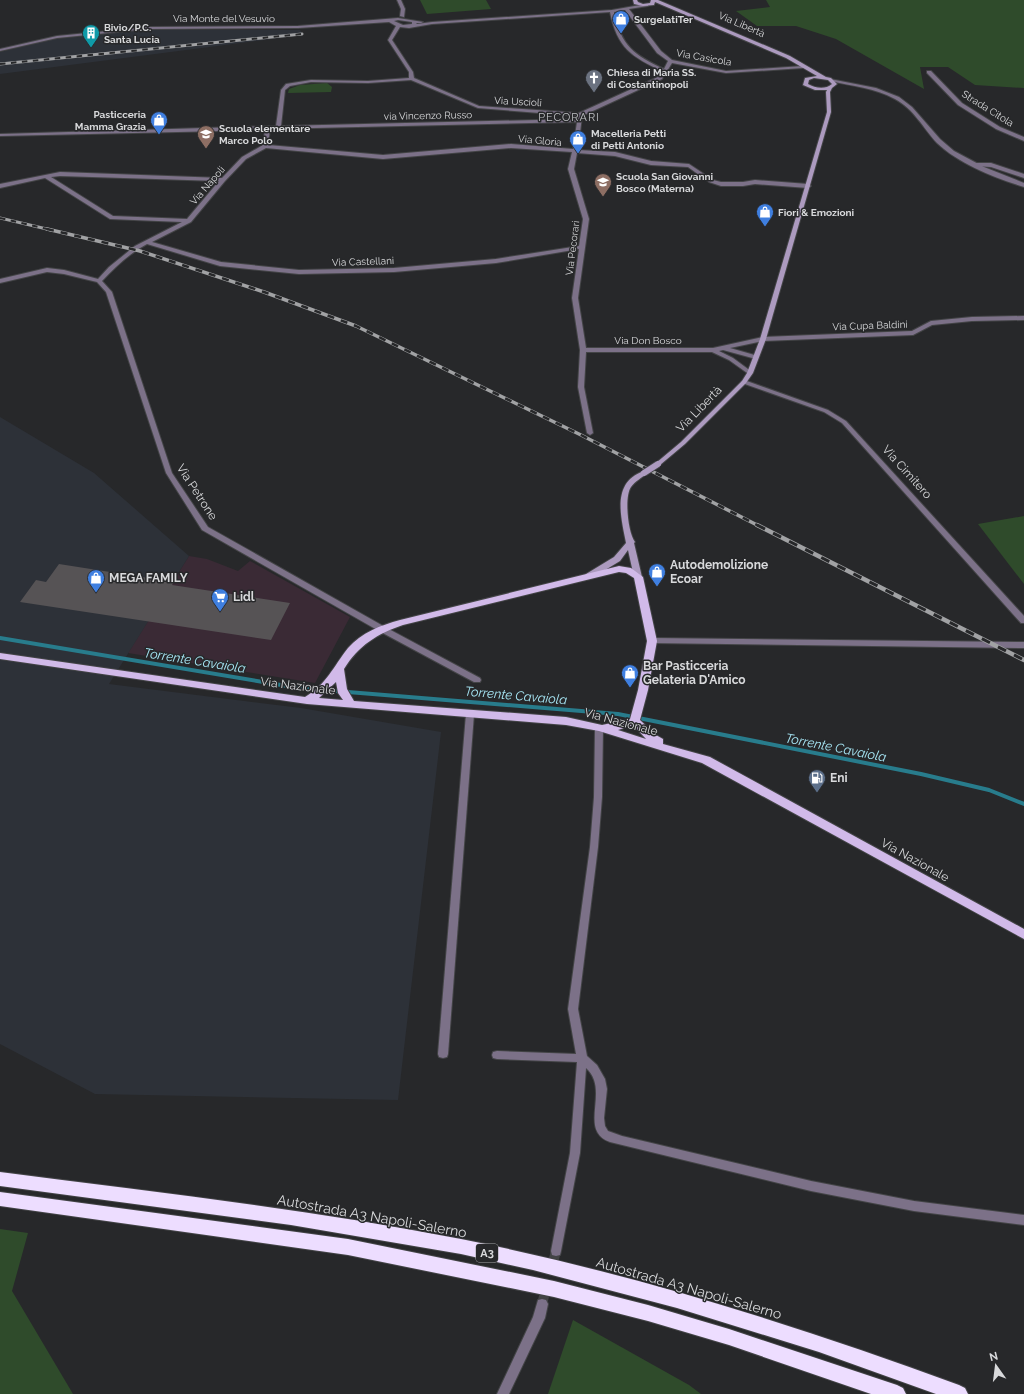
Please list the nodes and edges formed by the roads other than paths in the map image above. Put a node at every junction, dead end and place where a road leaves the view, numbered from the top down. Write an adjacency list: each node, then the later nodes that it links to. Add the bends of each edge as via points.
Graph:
1 (399, 0): 8 (street, via 403,9)
2 (653, 0): 4 (main road, via 653,3); 5 (main road, Via Libertà)
3 (635, 1): 4 (main road); 6 (street)
4 (648, 4): 5 (main road); 6 (street)
5 (669, 6): 15 (main road, Via Libertà, via 788,57)
6 (626, 8): 7 (street); 14 (street, Via Casicola, via 659,52)
7 (612, 11): 11 (street); 16 (street, via 617,31 630,51)
8 (402, 16): 9 (street); 10 (street)
9 (406, 20): 10 (street, Via Monte del Vesuvio); 11 (street)
10 (393, 21): 12 (street); 13 (street, Via Monte del Vesuvio, via 298,27 148,28 57,37)
11 (413, 24): 12 (street)
12 (398, 26): 20 (street, via 390,40 410,72)
13 (0, 50)
14 (671, 61): 15 (street, Via Casicola, via 726,72); 16 (street)
15 (804, 67): 18 (main road, Via Libertà); 19 (main road)
16 (664, 71): 26 (street, via 660,78)
17 (929, 72): 30 (street, Strada Citola, via 960,104 998,128)
18 (824, 78): 19 (main road); 21 (main road)
19 (807, 79): 22 (main road, via 806,84)
20 (412, 80): 26 (street, Via Uscioli, via 478,107); 28 (street, Via Uscioli, via 311,81 288,85 283,90)
21 (832, 80): 23 (main road, Via Libertà, via 835,84); 24 (street)
22 (811, 88): 23 (main road); 25 (main road)
23 (831, 88): 24 (street, via 846,86); 25 (main road, Via Libertà)
24 (871, 89): 33 (street, via 897,97 906,103 943,146)
25 (828, 98): 39 (main road, Via Libertà, via 829,112)
26 (579, 118): 28 (street, via Vincenzo Russo); 32 (street, Via Pecorari)
27 (268, 128): 28 (street); 29 (street); 31 (street)
28 (278, 128)
29 (0, 134)
30 (1024, 139)
31 (265, 146): 32 (street, Via Gloria, via 383,157 510,146); 36 (street, Via Napoli, via 244,158)
32 (575, 152): 39 (street, Via Gloria, via 615,154 651,163 682,164 722,184 755,182); 42 (street, Via Pecorari, via 571,169 586,219)
33 (976, 165): 35 (street, via 991,165); 37 (street)
34 (46, 176): 36 (street, via 60,174); 38 (street); 40 (street, via 112,218)
35 (1024, 176)
36 (222, 180): 40 (street, Via Napoli)
37 (1024, 185)
38 (0, 186)
39 (808, 186): 46 (main road, Via Libertà)
40 (189, 221): 41 (street, Via Napoli)
41 (147, 242): 42 (street, Via Castellani, via 220,264 299,272 394,270 496,261); 44 (street, via 116,264)
42 (583, 248): 47 (street, Via Pecorari, via 575,298)
43 (0, 281): 44 (street, via 47,270)
44 (99, 281): 57 (street, Via Petrone, via 109,292 169,473 205,528)
45 (1024, 318): 46 (street, Via Cupa Baldini, via 972,318 931,323 913,333)
46 (763, 339): 48 (street); 49 (main road, Via Libertà)
47 (583, 350): 48 (street, Via Don Bosco); 52 (street, Via Pecorari, via 580,387)
48 (722, 351): 49 (street, Via Don Bosco); 50 (street, Via Don Bosco)
49 (756, 357): 50 (main road, Via Libertà)
50 (750, 373): 51 (main road, Via Libertà)
51 (744, 382): 53 (main road, Via Libertà, bridge, via 684,443 633,480 624,492 623,507); 56 (street, Via Cimitero, via 826,411 844,422)
52 (590, 433)
53 (631, 542): 54 (main road, Via Libertà); 55 (main road, via 617,559)
54 (638, 577): 55 (main road, via 628,570 619,569); 58 (main road, Via Libertà)
55 (586, 578): 57 (main road)
56 (1024, 621)
57 (382, 629): 61 (main road, via 352,651); 62 (street, Via Petrone)
58 (652, 641): 59 (street); 66 (main road, Via Libertà)
59 (1024, 645)
60 (0, 656): 63 (main road, Via Nazionale)
61 (340, 670): 63 (main road, via 321,693); 64 (main road, via 342,694)
62 (477, 680)
63 (307, 701): 64 (main road, Via Nazionale)
64 (352, 705): 65 (main road, Via Nazionale)
65 (470, 714): 67 (main road, Via Nazionale, via 566,721); 70 (street)
66 (635, 722): 67 (main road, via 616,728); 68 (main road, via 652,738)
67 (599, 728): 68 (main road, Via Nazionale); 72 (street, via 594,847 573,1009)
68 (669, 748): 69 (main road, Via Nazionale, via 706,760)
69 (1024, 934)
70 (443, 1054)
71 (497, 1055): 72 (street)
72 (582, 1058): 75 (street, via 593,1065 603,1087 600,1127 605,1135 818,1188 914,1206); 76 (street, via 575,1153)
73 (0, 1179): 80 (highway, Autostrada A3 Napoli-Salerno / A3, via 280,1217 486,1253 680,1300 846,1353)
74 (0, 1199): 79 (highway, A3, via 348,1247 554,1289 729,1337)
75 (1024, 1220)
76 (556, 1251)
77 (542, 1304): 78 (street, via 539,1318)
78 (503, 1394)
79 (896, 1394)
80 (959, 1394)

